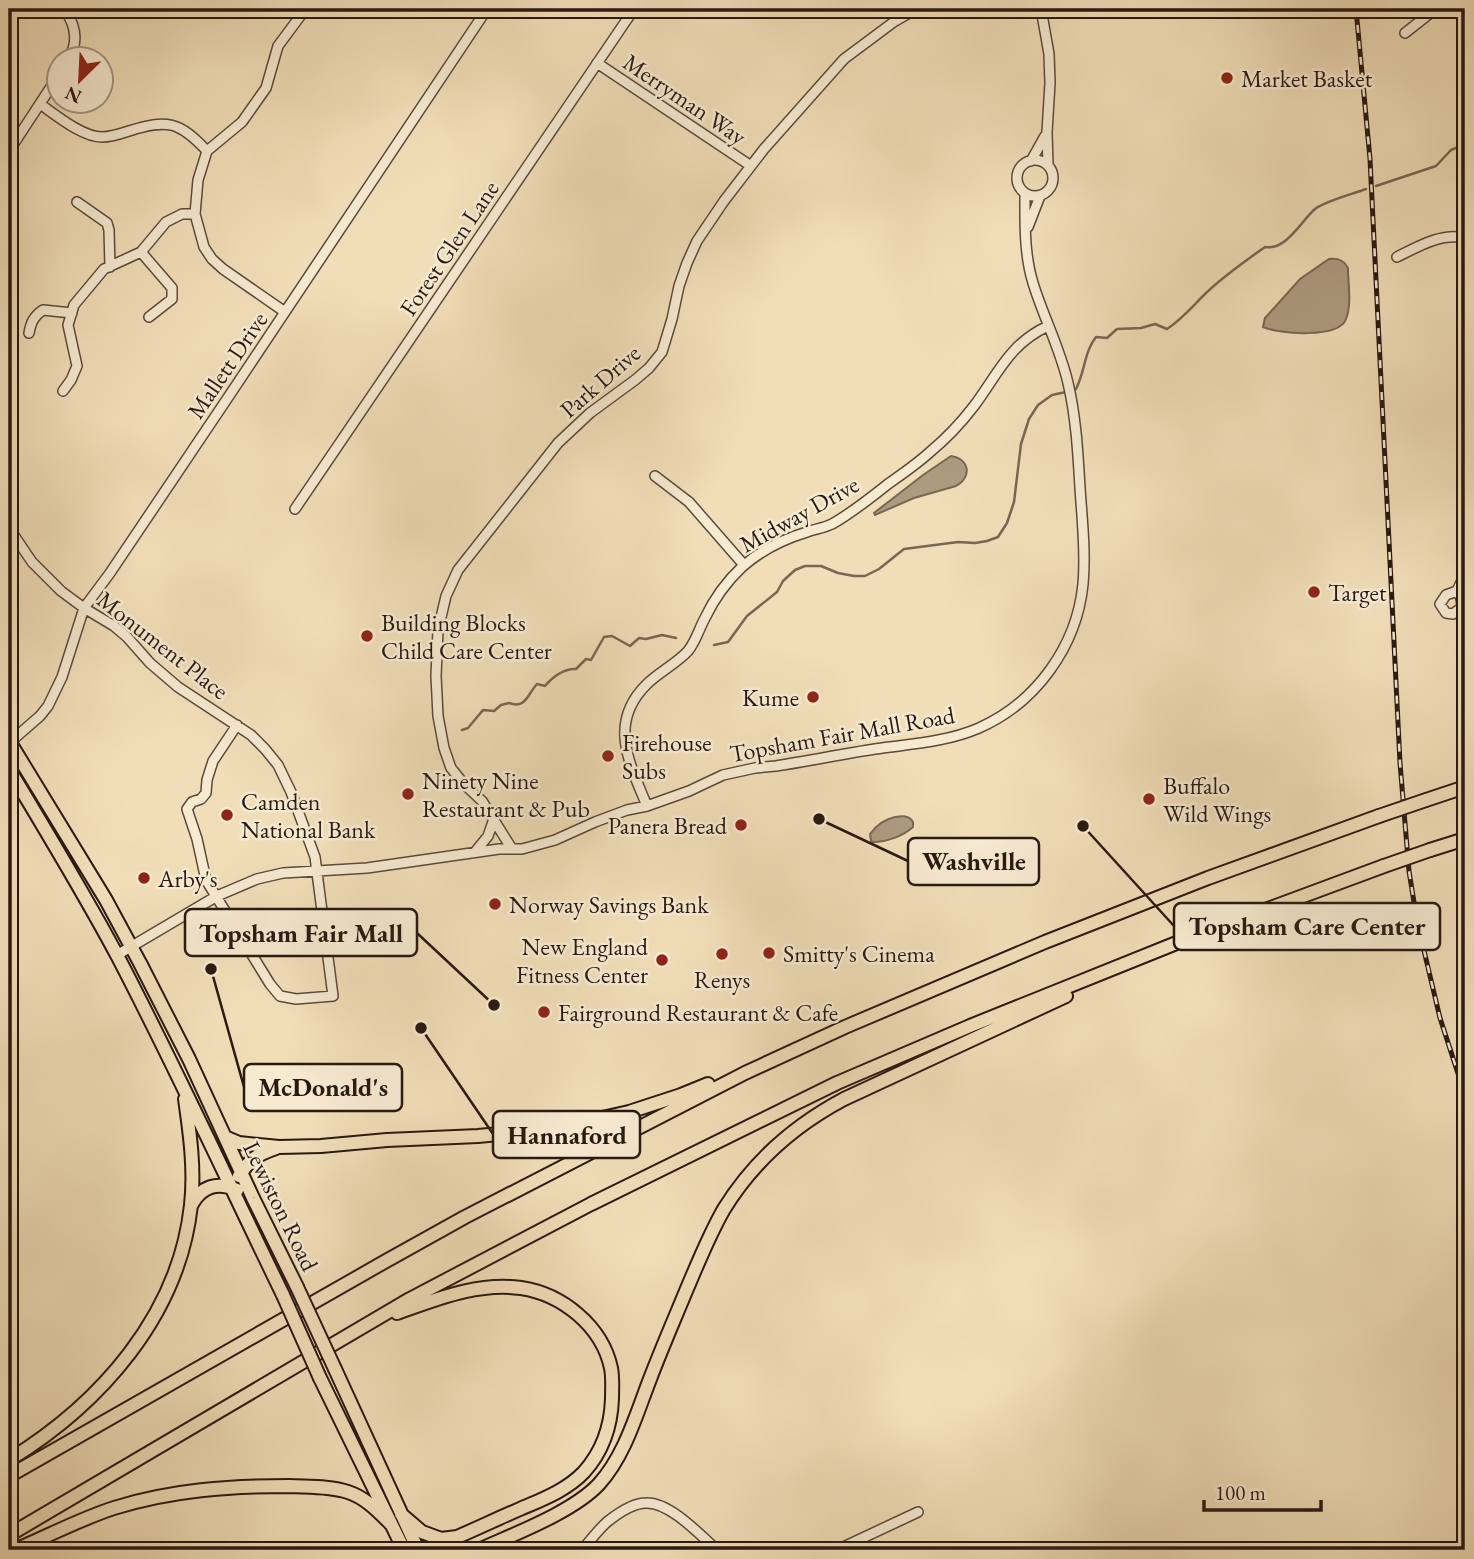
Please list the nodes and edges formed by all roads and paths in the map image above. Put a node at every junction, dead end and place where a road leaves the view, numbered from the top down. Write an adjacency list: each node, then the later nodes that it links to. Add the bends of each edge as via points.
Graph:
1 (64, 9): 9 (street, via 74,26)
2 (310, 9): 15 (street, via 304,10 278,46 266,88 242,122)
3 (487, 9): 28 (street, Mallett Drive)
4 (632, 9): 10 (street, Forest Glen Lane)
5 (916, 9): 18 (street, Park Drive, via 844,59)
6 (1041, 9): 13 (street, via 1050,73)
7 (1447, 9): 8 (street, via 1433,12)
8 (1405, 33)
9 (75, 46)
10 (597, 63): 18 (street, Merryman Way); 35 (street, Forest Glen Lane)
11 (46, 95): 12 (street)
12 (40, 104): 14 (street); 15 (street, via 100,137 172,124 192,135)
13 (1047, 132): 16 (street); 17 (street)
14 (9, 151)
15 (206, 151): 22 (street)
16 (1031, 161): 17 (street); 19 (street, via 1017,177)
17 (1048, 165): 20 (street, via 1053,183)
18 (751, 166): 46 (street, Park Drive, via 692,252 662,352 558,443 458,570 446,596 438,630 436,676 444,748 456,774)
19 (1025, 193): 20 (street); 23 (street, Topsham Fair Mall Road)
20 (1040, 195): 23 (street, Topsham Fair Mall Road)
21 (77, 202): 27 (street, via 107,223)
22 (195, 214): 25 (street, via 166,222); 28 (street, via 212,260)
23 (1026, 232): 31 (street, Topsham Fair Mall Road, via 1032,280)
24 (1465, 238): 26 (street, via 1427,242)
25 (141, 252): 27 (street); 30 (street, via 172,288 172,299)
26 (1397, 257)
27 (110, 267): 29 (street, via 85,291)
28 (285, 312): 40 (street, Mallett Drive)
29 (72, 313): 32 (street, via 43,310 35,316); 33 (street, via 68,326 77,366)
30 (149, 317)
31 (1048, 326): 37 (street, Midway Drive, via 1013,350 974,406 928,454 831,524 783,540); 45 (street, Topsham Fair Mall Road, via 1062,360 1075,421 1083,583 1065,646 1030,694 979,728 942,739 723,775)
32 (29, 333)
33 (63, 391)
34 (655, 476): 37 (street, via 689,502)
35 (295, 509)
36 (9, 528): 40 (street, Monument Place, via 43,574)
37 (744, 565): 45 (street, Midway Drive, via 716,597 688,651 648,683 629,709 624,739 627,756)
38 (1465, 574): 39 (street)
39 (1457, 590)
40 (84, 608): 41 (street, Monument Place, via 124,634 178,687); 42 (street, Mallett Drive, via 54,695 40,716)
41 (237, 725): 50 (street, Monument Place, via 278,765); 51 (street, via 213,761 206,793 187,809 206,880)
42 (9, 742): 52 (highway, Lewiston Road)
43 (9, 769): 53 (highway, Lewiston Road)
44 (1465, 787): 55 (highway, bridge, via 1208,878 1045,942)
45 (647, 806): 48 (street, Topsham Fair Mall Road, via 555,840)
46 (494, 819): 48 (street, Park Drive); 49 (street)
47 (1465, 839): 54 (highway, bridge)
48 (512, 849): 49 (street, Topsham Fair Mall Road)
49 (475, 852): 50 (street, Topsham Fair Mall Road)
50 (317, 872): 51 (street, Topsham Fair Mall Road, via 266,877); 51 (street, Monument Place, via 334,996 280,996)
51 (217, 896): 52 (street, Topsham Fair Mall Road)
52 (131, 947): 53 (street, Topsham Fair Mall Road); 57 (highway, Lewiston Road)
53 (117, 955): 56 (highway, Lewiston Road)
54 (1096, 975): 63 (highway, via 837,1083 591,1204); 73 (highway, via 1090,985 844,1099 776,1146 740,1185 712,1232 607,1474 581,1499)
55 (745, 1073): 58 (highway, via 629,1112 553,1129); 65 (highway, via 442,1230)
56 (183, 1085): 60 (highway, Lewiston Road); 62 (highway, via 191,1149)
57 (225, 1138): 58 (highway); 59 (highway, Lewiston Road)
58 (279, 1147): 59 (highway, via 255,1156)
59 (241, 1173): 60 (highway); 61 (highway, Lewiston Road)
60 (232, 1188): 61 (highway); 62 (highway, via 206,1189); 68 (highway, Lewiston Road, bridge)
61 (253, 1198): 67 (highway, Lewiston Road, bridge)
62 (191, 1207): 64 (highway, via 174,1276 138,1342 80,1408)
63 (364, 1325): 67 (highway, via 449,1295 500,1286 522,1288 547,1294 570,1307 592,1328 611,1369 608,1428 594,1460 566,1487 457,1537 441,1539 422,1532); 69 (highway)
64 (9, 1460)
65 (9, 1476)
66 (918, 1513): 76 (street)
67 (401, 1514): 72 (highway, Lewiston Road)
68 (391, 1524): 70 (highway, via 373,1505 347,1492 247,1486 142,1500); 71 (highway, Lewiston Road)
69 (9, 1535)
70 (15, 1550)
71 (404, 1550)
72 (418, 1550)
73 (479, 1550)
74 (582, 1550): 75 (street, via 606,1522 645,1503 664,1507)
75 (717, 1550)
76 (837, 1550)

